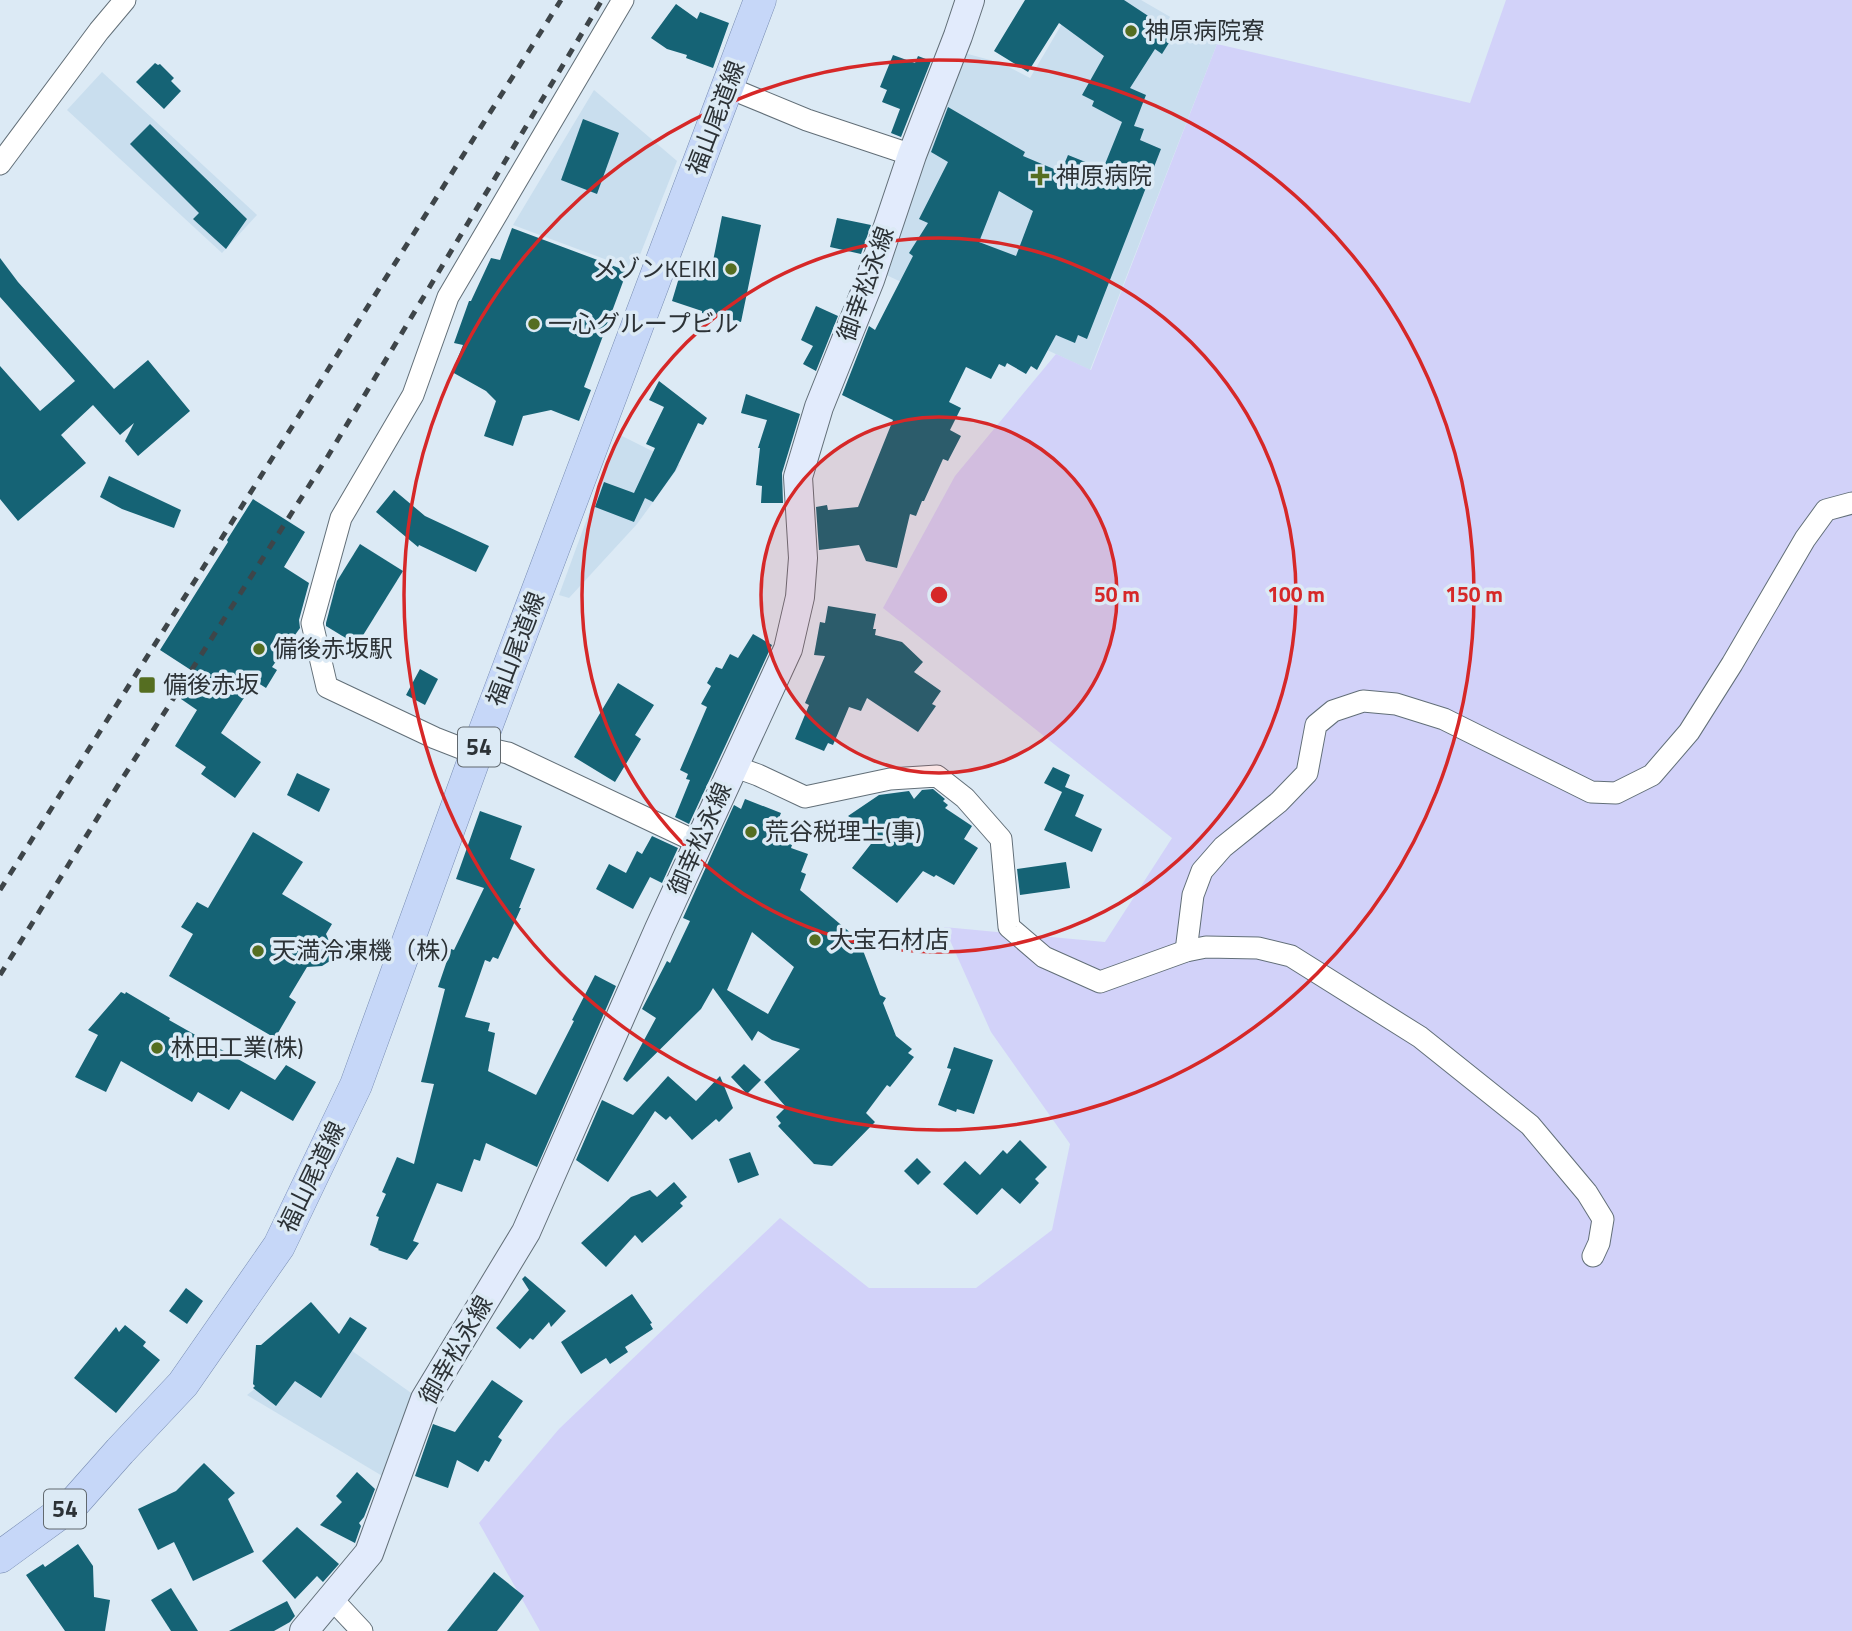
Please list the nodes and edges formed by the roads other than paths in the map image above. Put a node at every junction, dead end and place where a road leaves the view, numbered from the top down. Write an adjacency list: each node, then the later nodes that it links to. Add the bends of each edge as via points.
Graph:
1 (125, 0): 7 (street)
2 (623, 0): 9 (street, via 448,297 413,395 341,518 312,623 327,687)
3 (760, 0): 5 (main road, 福山尾道線 / 54)
4 (970, 0): 6 (main road, 御幸松永線)
5 (727, 87): 6 (street); 9 (main road, 福山尾道線 / 54)
6 (912, 155): 10 (main road, 御幸松永線, via 870,280 818,407 798,477 803,558 788,649)
7 (0, 164)
8 (1852, 503): 12 (street, via 1826,510 1805,539 1689,732 1652,775 1616,793 1591,792 1444,719 1396,704 1363,701 1333,711 1316,725 1307,773 1202,871 1193,895)
9 (476, 754): 11 (street, via 490,749 508,753); 14 (main road, 福山尾道線 / 54, via 356,1085 279,1245 183,1384)
10 (733, 766): 11 (main road, 御幸松永線); 12 (street, via 805,797 890,779 937,776 965,798 1001,839 1009,927 1044,957 1100,982)
11 (699, 843): 17 (main road, 御幸松永線, via 526,1232 425,1399 369,1553)
12 (1186, 951): 13 (street, via 1258,948 1291,956 1420,1037 1530,1125 1587,1193 1603,1219)
13 (1593, 1256)
14 (120, 1451): 15 (main road, 福山尾道線 / 54); 16 (main road, 福山尾道線 / 54, via 74,1503)
15 (0, 1530)
16 (0, 1557)
17 (332, 1600): 18 (main road, 御幸松永線); 19 (street)
18 (304, 1631)
19 (362, 1631)

